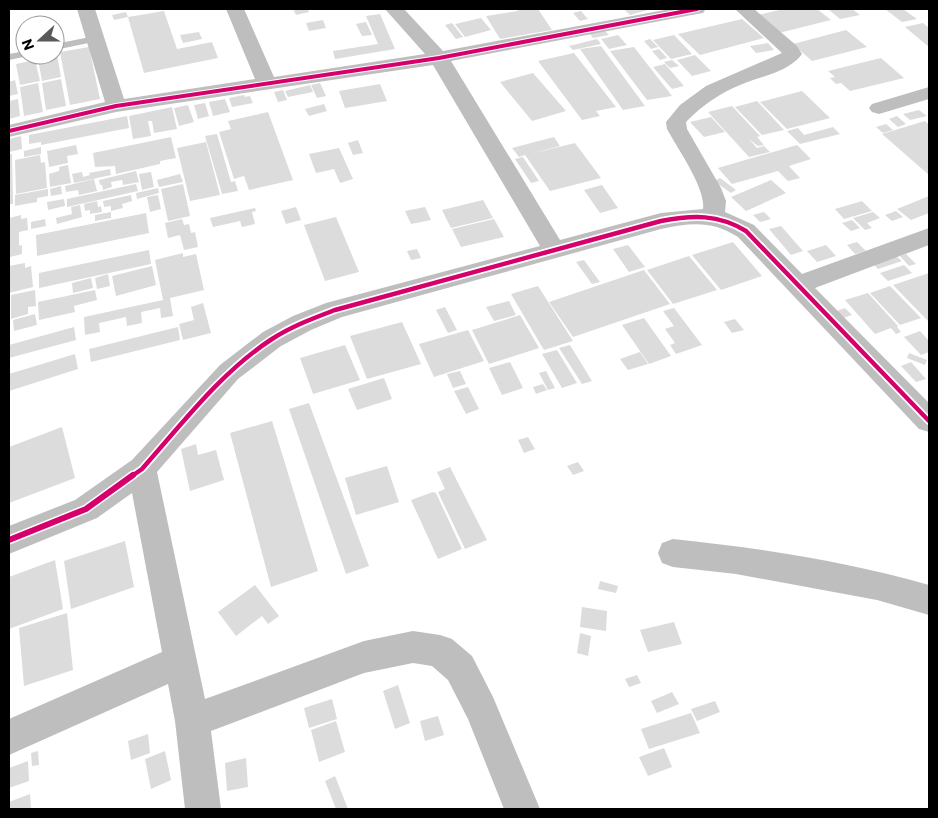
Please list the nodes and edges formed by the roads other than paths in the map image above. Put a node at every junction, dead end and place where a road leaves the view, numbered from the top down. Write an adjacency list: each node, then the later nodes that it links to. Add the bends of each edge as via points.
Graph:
1 (86, 9): 6 (street)
2 (235, 9): 9 (street)
3 (394, 9): 8 (street)
4 (697, 9): 8 (street)
5 (744, 9): 14 (street, via 792,54 783,61 720,87 695,103 676,122 710,188 715,201)
6 (95, 39): 7 (lane); 11 (street)
7 (65, 46)
8 (439, 58): 9 (street); 16 (street)
9 (267, 84): 11 (street)
10 (929, 93): 12 (street)
11 (116, 106): 13 (street)
12 (879, 108)
13 (9, 131)
14 (713, 216): 16 (street, via 661,221); 17 (street, via 733,222 746,231)
15 (929, 236): 17 (street)
16 (554, 250): 19 (street, via 335,310 302,323 272,339 229,372)
17 (797, 285): 18 (street)
18 (929, 421)
19 (142, 468): 20 (street, via 86,509); 23 (street)
20 (9, 540)
21 (673, 553): 22 (street, via 736,560 877,585)
22 (929, 600)
23 (180, 661): 24 (street); 25 (street)
24 (192, 722): 26 (street); 27 (street, via 364,657 413,647 440,651 460,668 481,709)
25 (9, 737)
26 (203, 809)
27 (522, 809)

